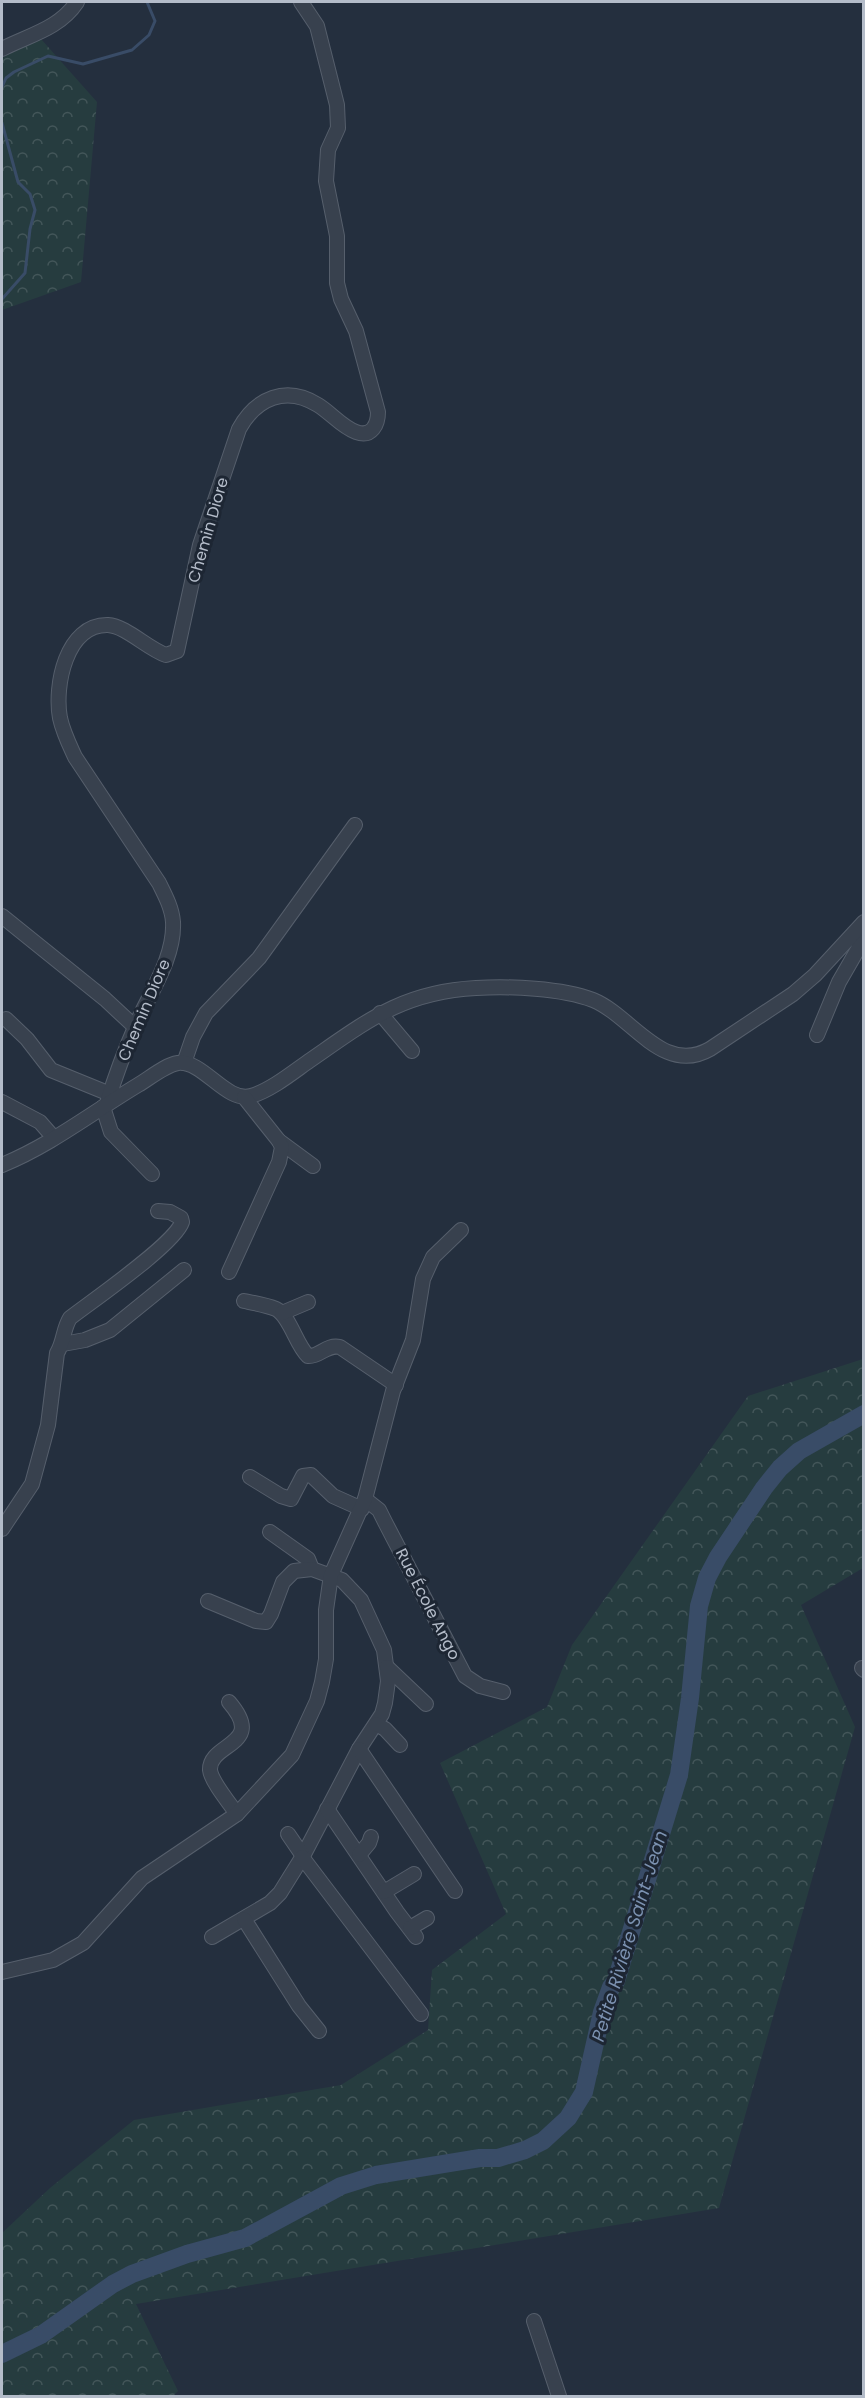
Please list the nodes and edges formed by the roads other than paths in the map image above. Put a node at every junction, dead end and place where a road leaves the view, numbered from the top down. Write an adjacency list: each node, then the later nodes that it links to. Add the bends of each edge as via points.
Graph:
1 (77, 2): 3 (street, via 56,24)
2 (302, 2): 10 (street, Chemin Diore, via 317,26 333,83 338,128 328,150 326,181 337,236 336,283 356,331 378,419 373,430 357,432 309,401 288,396 259,404 239,429 200,545 177,651 166,655 117,627 102,626 85,633 65,661 59,699 65,735 75,757 159,883 173,921 166,959)
3 (2, 49)
4 (355, 825): 13 (street, via 259,958 206,1013)
5 (2, 916): 10 (street)
6 (863, 922): 7 (street); 8 (street, via 793,994 710,1049 689,1057 661,1049 608,1007 572,994 476,988 420,996)
7 (861, 948): 11 (street, via 838,982)
8 (380, 1013): 12 (street); 14 (street, via 290,1074)
9 (6, 1019): 15 (street, via 51,1070)
10 (135, 1027): 15 (street, Chemin Diore)
11 (817, 1035)
12 (412, 1051)
13 (184, 1063): 14 (street); 15 (street, via 164,1069)
14 (244, 1097): 18 (street)
15 (106, 1101): 17 (street); 21 (street, via 111,1132)
16 (2, 1102): 17 (street, via 40,1122)
17 (54, 1138): 19 (street)
18 (279, 1142): 20 (street); 25 (street, via 279,1162)
19 (2, 1165)
20 (313, 1166)
21 (152, 1174)
22 (158, 1211): 29 (street, via 181,1218 177,1232 70,1318 65,1325)
23 (461, 1230): 30 (street, via 428,1266 412,1340)
24 (184, 1270): 29 (street, via 110,1330)
25 (229, 1272)
26 (244, 1301): 28 (street)
27 (308, 1302): 28 (street)
28 (282, 1313): 30 (street, via 308,1356 316,1356 331,1346 340,1347)
29 (63, 1344): 33 (street, via 57,1353 48,1425 32,1484)
30 (396, 1385): 32 (street)
31 (250, 1478): 32 (street, Rue École Ango, via 291,1499 303,1476 311,1475 333,1496)
32 (363, 1504): 36 (street); 39 (street, Rue École Ango, via 379,1510 465,1676 480,1686)
33 (2, 1529)
34 (270, 1533): 35 (street, via 308,1559)
35 (312, 1569): 36 (street); 37 (street, via 294,1571 288,1576 266,1622)
36 (331, 1575): 38 (street, via 349,1585 361,1600 384,1650); 46 (street, via 326,1659 317,1701 292,1755)
37 (208, 1601)
38 (387, 1667): 41 (street); 42 (street, via 385,1703)
39 (503, 1692)
40 (229, 1702): 46 (street, via 240,1715 242,1729 212,1763 211,1772)
41 (426, 1704)
42 (376, 1724): 43 (street); 44 (street)
43 (400, 1745)
44 (359, 1749): 45 (street); 52 (street)
45 (327, 1809): 49 (street); 50 (street)
46 (237, 1814): 57 (street, via 151,1870 83,1943 53,1960)
47 (288, 1834): 50 (street)
48 (371, 1837): 49 (street)
49 (359, 1855): 53 (street)
50 (303, 1856): 55 (street, via 280,1893); 58 (street)
51 (414, 1874): 53 (street)
52 (455, 1891)
53 (384, 1892): 54 (street, via 413,1932)
54 (427, 1917)
55 (244, 1919): 56 (street); 59 (street)
56 (212, 1937)
57 (2, 1972)
58 (421, 2014)
59 (319, 2031)
60 (534, 2321): 61 (street)
61 (559, 2397)

